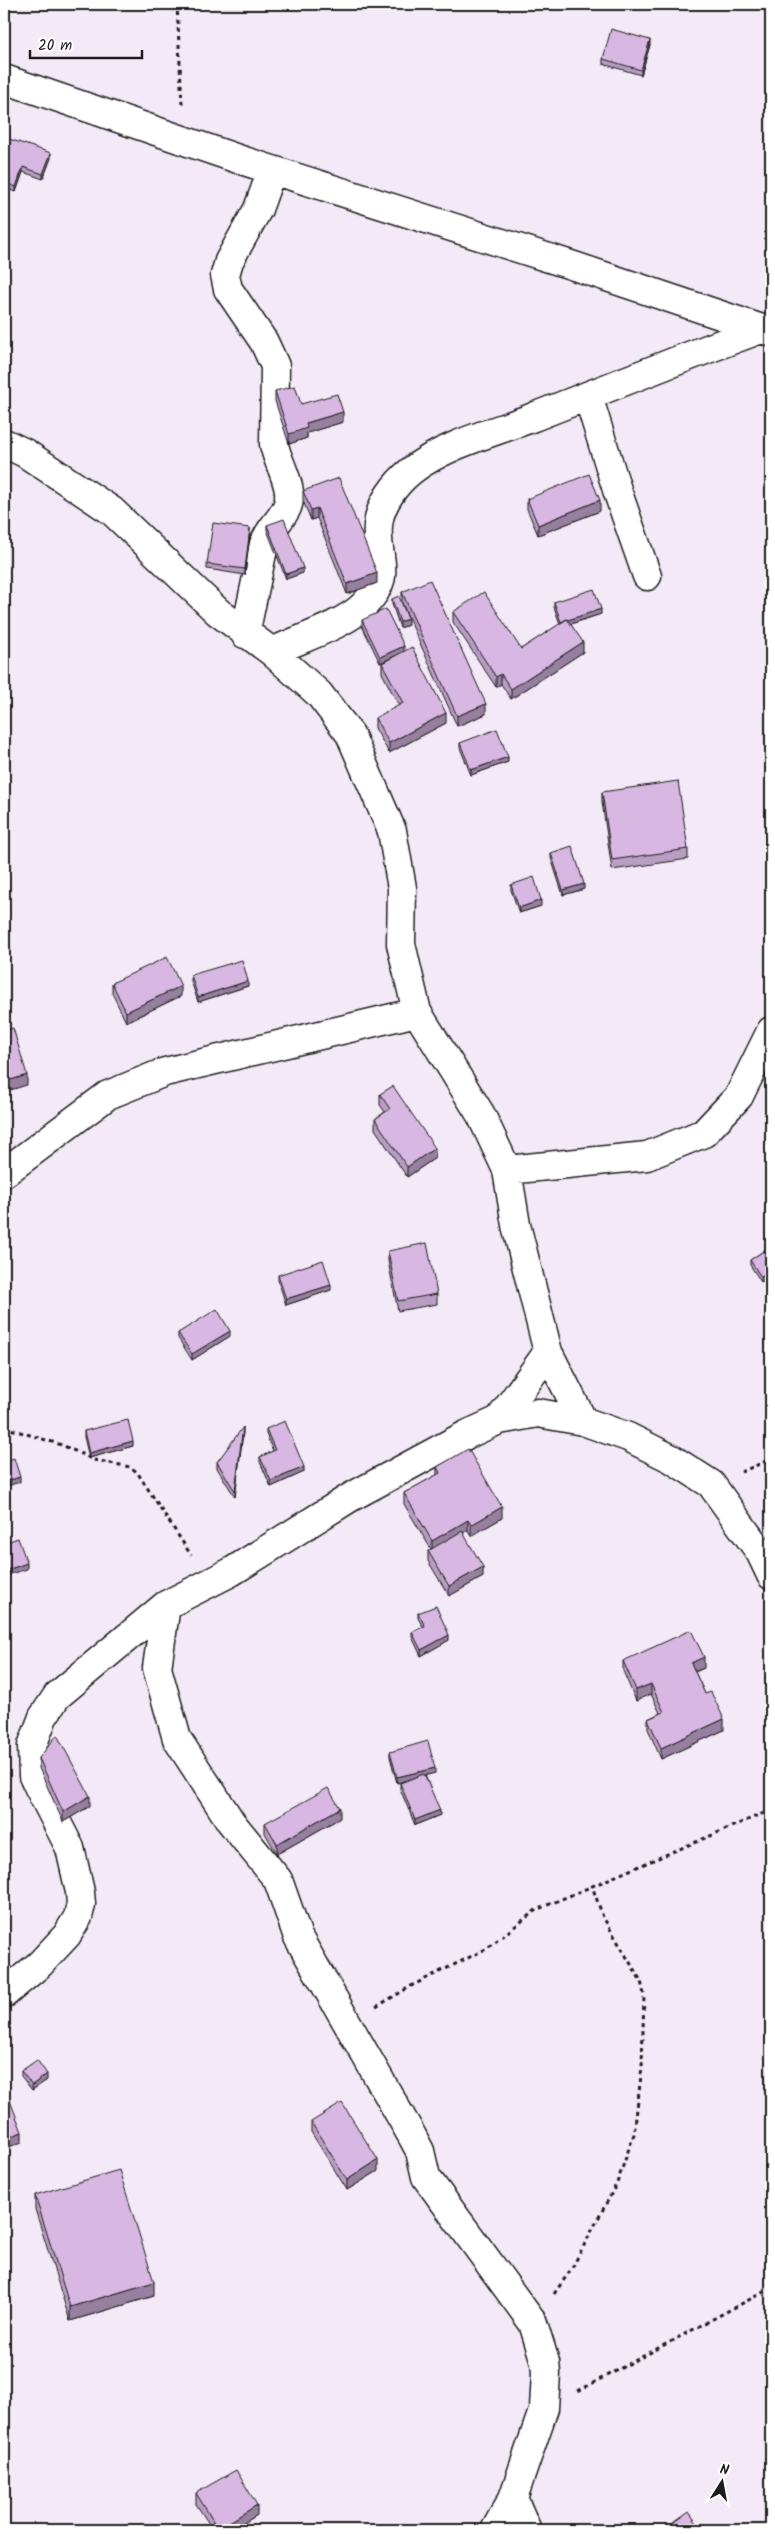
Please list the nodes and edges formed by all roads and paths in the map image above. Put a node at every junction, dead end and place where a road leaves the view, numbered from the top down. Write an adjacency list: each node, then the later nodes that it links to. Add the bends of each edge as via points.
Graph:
1 (177, 4): 3 (path)
2 (4, 79): 3 (street)
3 (184, 141): 4 (street)
4 (272, 170): 5 (street); 9 (street, via 258,209 228,261 225,275 228,289 264,342 275,366 274,444 289,492 286,510 269,530 264,544)
5 (766, 330): 6 (street, via 643,372)
6 (588, 396): 8 (street); 10 (street, via 447,450 412,470 394,486 378,525 383,569 374,592 351,616)
7 (4, 443): 9 (street, via 25,453 112,511)
8 (647, 576)
9 (245, 634): 10 (street)
10 (272, 652): 11 (street, via 319,694 350,734 392,831 402,888 402,944)
11 (417, 1012): 13 (street, via 481,1115); 14 (street, via 165,1072 108,1095)
12 (771, 1031): 13 (street, via 739,1096 704,1133 647,1156)
13 (507, 1170): 15 (street, via 516,1225)
14 (4, 1173)
15 (548, 1352): 16 (street); 17 (street)
16 (499, 1420): 17 (street, via 538,1413); 20 (street, via 351,1497)
17 (583, 1421): 19 (street, via 628,1437 672,1459 711,1484 760,1552)
18 (4, 1427): 20 (path, via 137,1472)
19 (771, 1575)
20 (209, 1583): 21 (street)
21 (166, 1605): 24 (street, via 57,1696 43,1717 32,1746 33,1776 70,1848 81,1904 67,1936); 25 (street, via 158,1668 177,1739 231,1822 278,1880 298,1937)
22 (771, 1810): 23 (path)
23 (592, 1886): 25 (path, via 536,1910 486,1949 413,1985); 27 (path, via 603,1917 641,1980 644,1995 642,2067 634,2134 617,2183 572,2268)
24 (4, 1994)
25 (347, 2024): 27 (street, via 412,2136 426,2177)
26 (771, 2288): 28 (path)
27 (533, 2323): 28 (street, via 546,2373)
28 (544, 2408): 29 (street)
29 (513, 2498): 30 (street); 31 (street)
30 (495, 2530)
31 (527, 2530)

